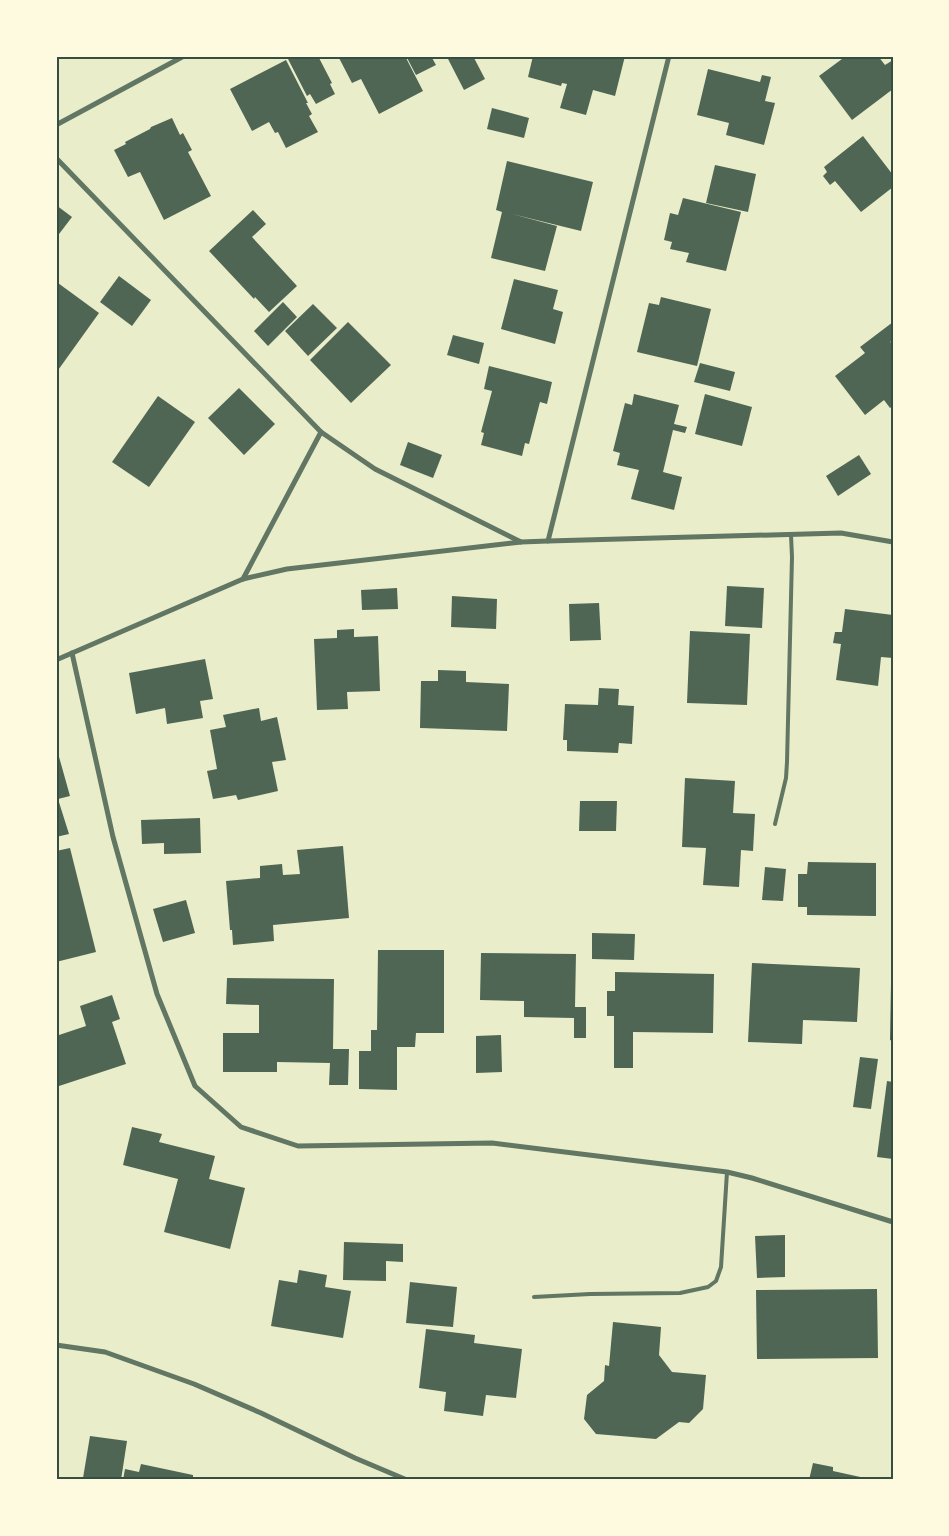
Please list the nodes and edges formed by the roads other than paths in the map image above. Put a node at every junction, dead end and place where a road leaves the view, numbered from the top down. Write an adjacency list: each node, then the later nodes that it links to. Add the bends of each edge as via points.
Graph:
1 (184, 56): 3 (street)
2 (669, 56): 7 (street)
3 (56, 125)
4 (56, 158): 5 (street)
5 (321, 432): 8 (street, via 375,469); 10 (street)
6 (791, 535): 7 (street); 9 (street, via 842,533); 13 (lane, via 787,762)
7 (548, 541): 8 (street)
8 (522, 542): 10 (street, via 287,569)
9 (893, 542)
10 (243, 579): 11 (street)
11 (72, 653): 12 (street); 14 (street, via 113,837 157,994 195,1086 241,1128 298,1146 492,1142)
12 (56, 660)
13 (775, 824)
14 (727, 1172): 15 (street); 16 (lane, via 721,1267 716,1281 708,1287 680,1293)
15 (893, 1222)
16 (534, 1298)
17 (56, 1345): 18 (street, via 105,1352 194,1384)
18 (407, 1480)

